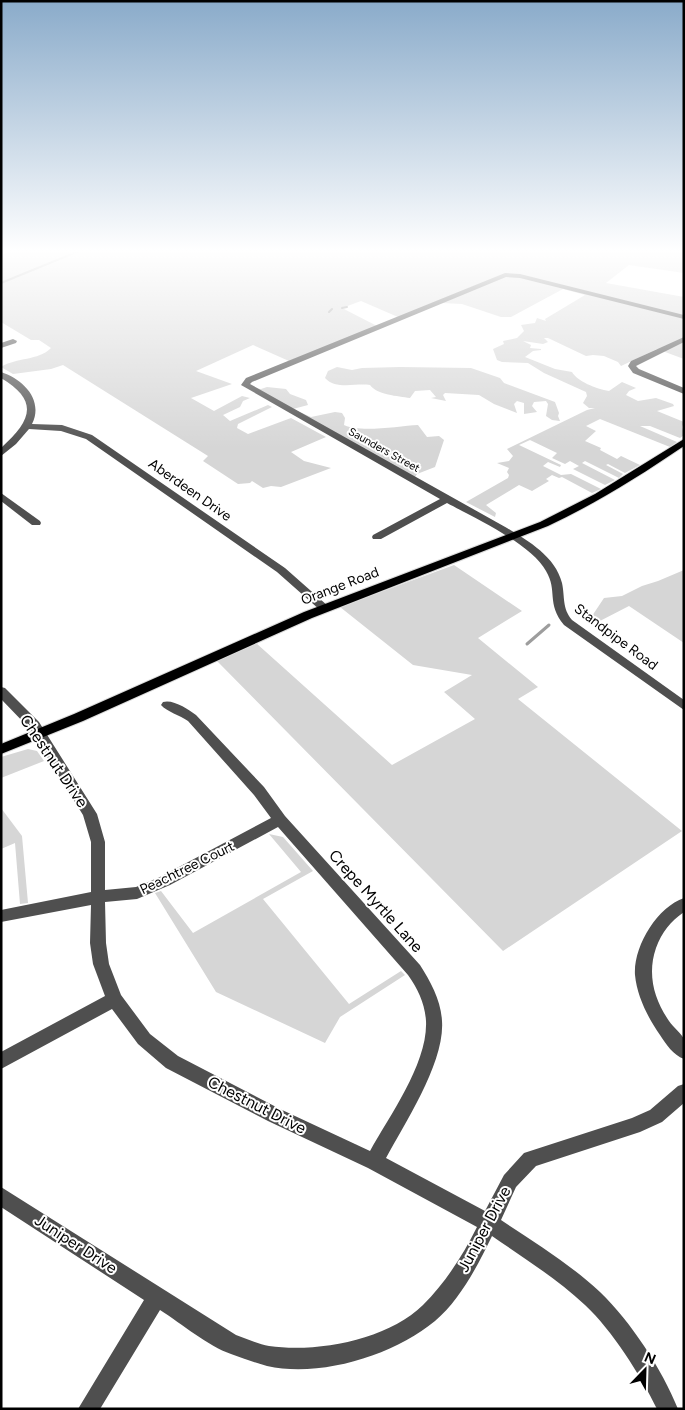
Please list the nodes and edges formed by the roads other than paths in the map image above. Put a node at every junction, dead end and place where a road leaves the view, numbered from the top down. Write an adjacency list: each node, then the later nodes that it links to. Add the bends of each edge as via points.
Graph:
1 (403, 317): 11 (street, Saunders Street, via 245,384)
2 (684, 339): 6 (street, via 632,364 633,369)
3 (13, 341): 4 (street)
4 (1, 346)
5 (1, 374): 7 (street, via 29,396 31,413)
6 (684, 391)
7 (26, 426): 9 (street); 15 (street, Aberdeen Drive, via 62,428 89,437 281,570)
8 (684, 442): 14 (main road, Orange Road, via 568,512)
9 (1, 453)
10 (1, 496): 12 (street)
11 (447, 499): 13 (street); 14 (street, Saunders Street)
12 (36, 523)
13 (377, 537)
14 (513, 537): 15 (main road, Orange Road); 18 (street, Standpipe Road, via 538,554 549,567 563,618)
15 (324, 608): 19 (main road, Orange Road)
16 (1, 691): 19 (street, Chestnut Drive)
17 (167, 705): 21 (street, Crepe Myrtle Lane, via 192,718 259,791)
18 (684, 706)
19 (40, 735): 20 (main road, Orange Road); 22 (street, Chestnut Drive, via 81,797 94,825 98,842)
20 (1, 749)
21 (280, 820): 22 (street, Peachtree Court, via 143,891); 29 (street, Crepe Myrtle Lane, via 414,970 427,989 433,1010 434,1032 424,1067)
22 (98, 897): 24 (street, Peachtree Court); 25 (street, Chestnut Drive, via 100,956)
23 (684, 904): 26 (street, via 662,921 650,944 643,973 649,998 659,1019)
24 (1, 916)
25 (114, 999): 27 (street); 29 (street, Chestnut Drive, via 144,1039 172,1062)
26 (684, 1051)
27 (1, 1061)
28 (684, 1092): 31 (street, Juniper Drive, via 656,1116 634,1126 530,1159 510,1181)
29 (374, 1162): 31 (street, Chestnut Drive)
30 (1, 1196): 32 (street, Juniper Drive)
31 (489, 1222): 32 (street, Juniper Drive, via 468,1264 429,1313 395,1336 347,1353 302,1358 268,1356 231,1344); 34 (street, Chestnut Drive, via 550,1264 593,1299 627,1340 654,1380)
32 (157, 1297): 33 (street)
33 (88, 1409)
34 (668, 1409)

